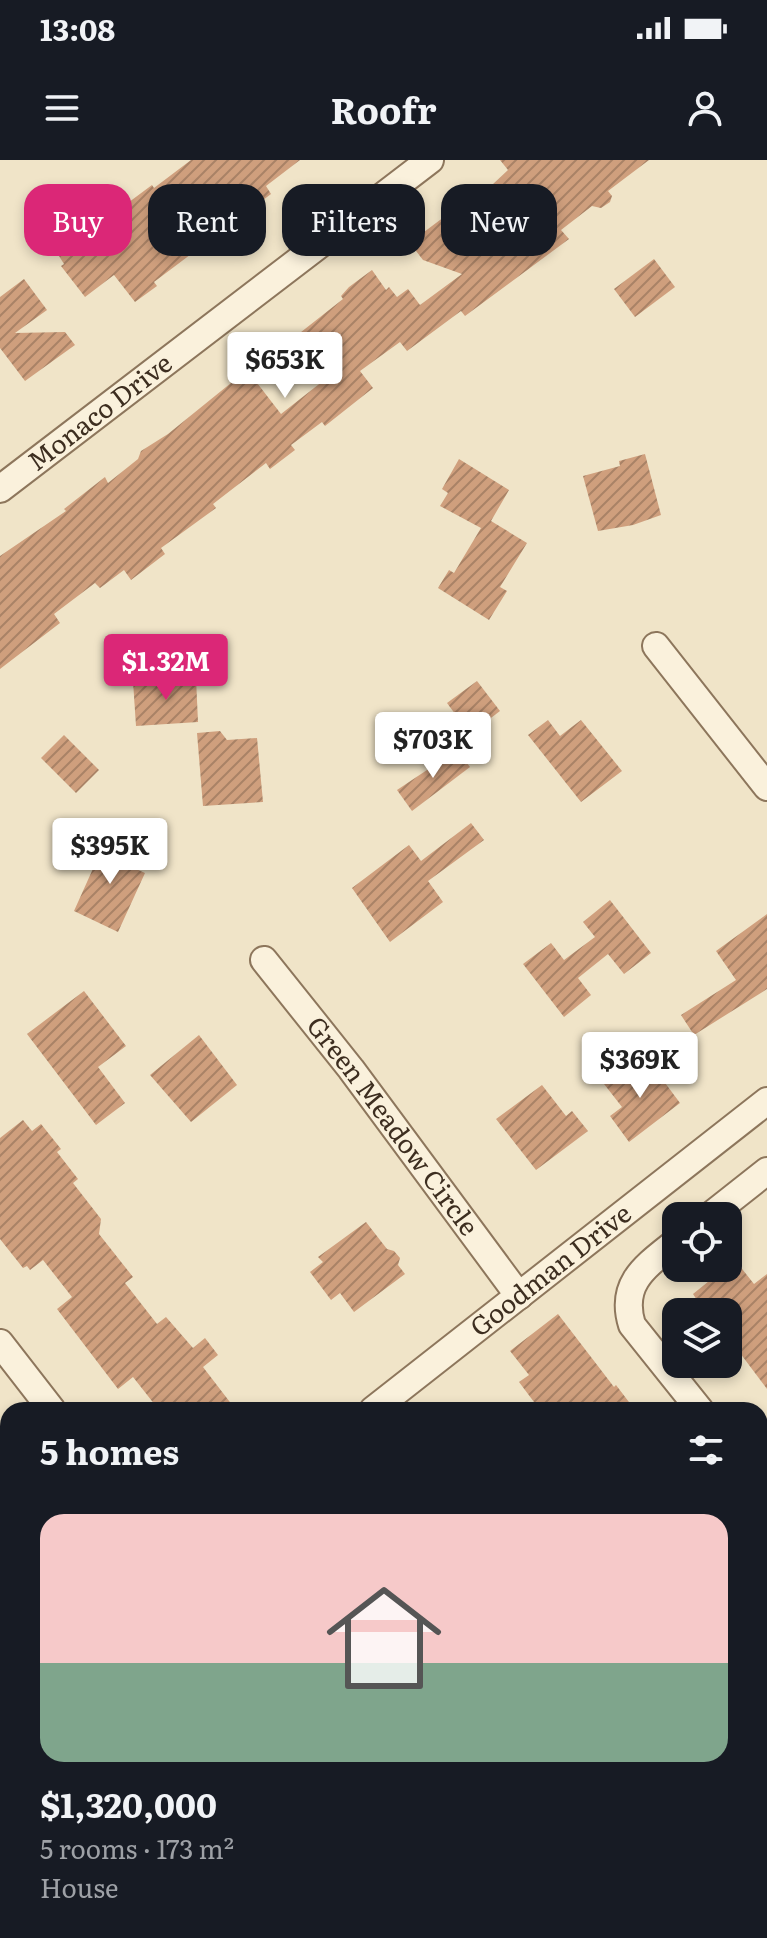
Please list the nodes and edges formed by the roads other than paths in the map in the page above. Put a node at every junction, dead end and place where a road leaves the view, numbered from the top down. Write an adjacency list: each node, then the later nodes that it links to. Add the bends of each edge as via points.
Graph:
1 (430, 160): 2 (street, Monaco Drive)
2 (0, 489)
3 (656, 646): 4 (street)
4 (767, 787)
5 (264, 960): 10 (street, Green Meadow Circle)
6 (767, 1101): 10 (street, Goodman Drive)
7 (767, 1171): 8 (street)
8 (728, 1202)
9 (662, 1253): 14 (street, via 632,1283 628,1311 632,1325)
10 (519, 1296): 13 (street, Goodman Drive)
11 (0, 1343): 12 (street)
12 (46, 1402)
13 (383, 1402)
14 (694, 1402)

